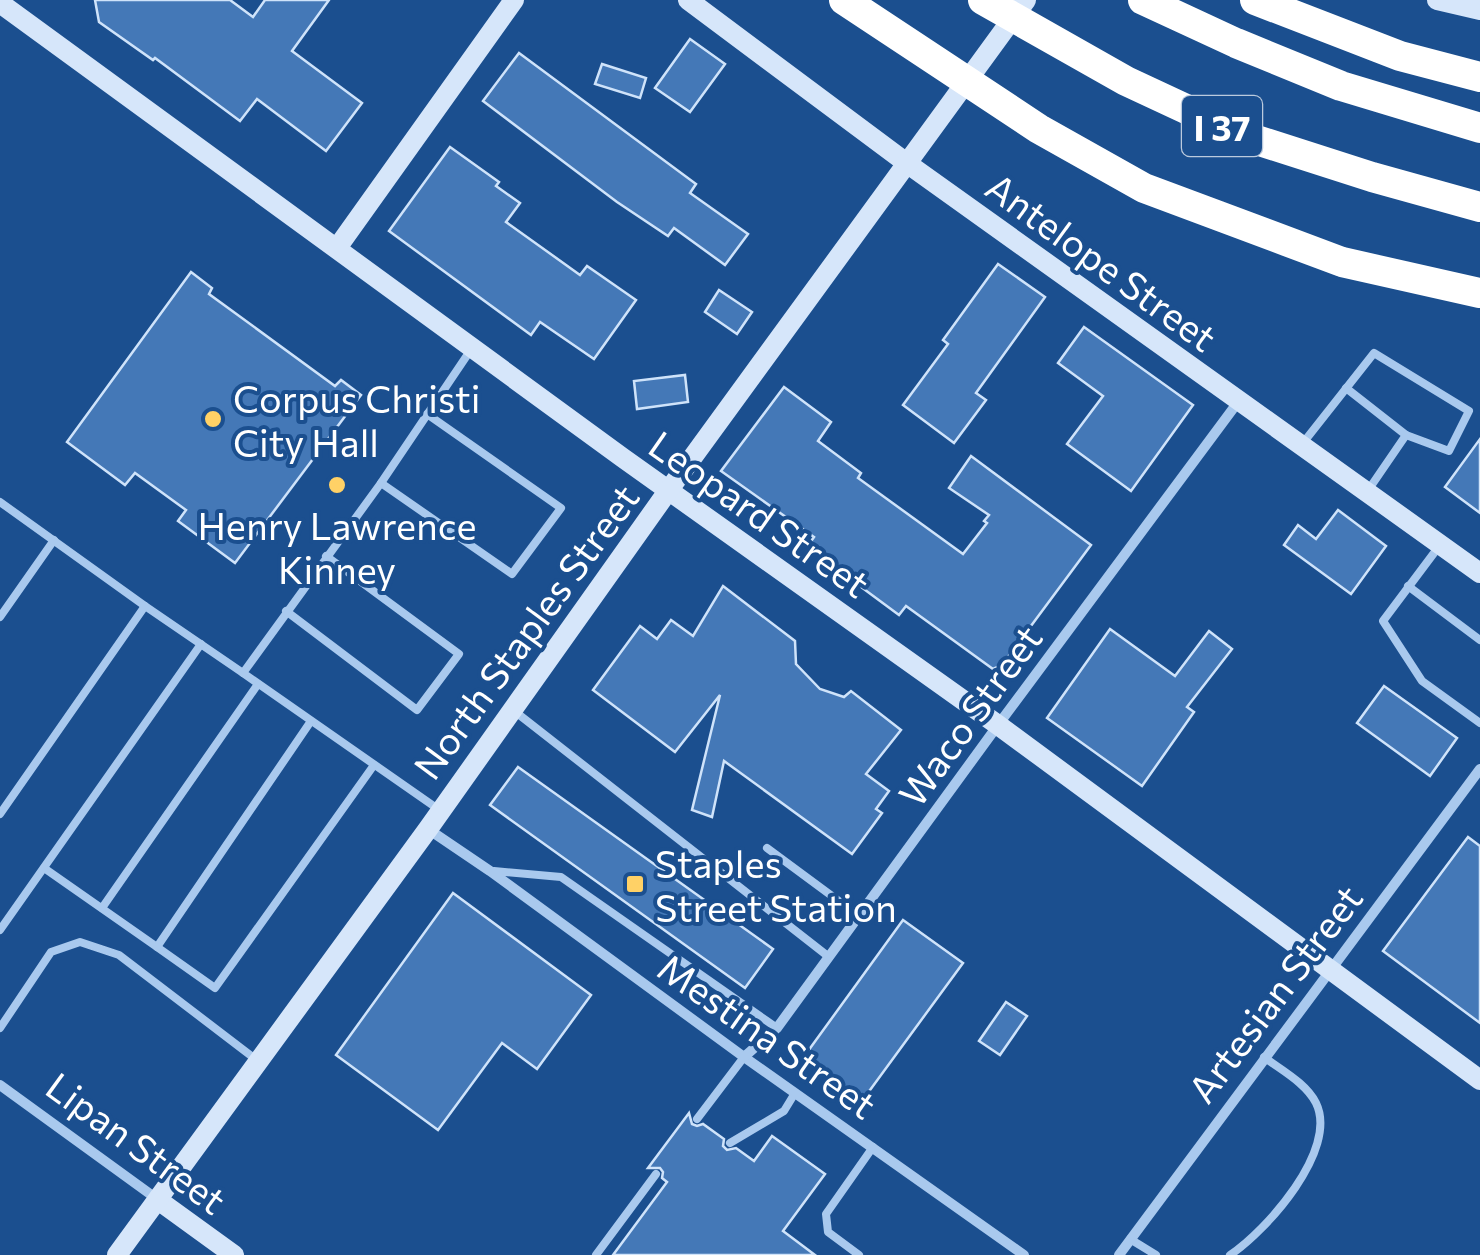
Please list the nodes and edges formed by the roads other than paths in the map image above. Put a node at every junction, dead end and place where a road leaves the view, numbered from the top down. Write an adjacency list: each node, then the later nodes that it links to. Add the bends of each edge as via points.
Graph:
1 (514, 0): 16 (main road)
2 (688, 0): 14 (main road, Antelope Street)
3 (844, 0): 17 (highway, via 1144,188 1342,262)
4 (983, 0): 15 (highway, I 37, via 1126,81 1244,136)
5 (1026, 0): 14 (main road, North Staples Street)
6 (1143, 0): 13 (highway, I 37, via 1341,86)
7 (1255, 0): 12 (highway, via 1400,56)
8 (1480, 1): 9 (street)
9 (1446, 2): 11 (main road)
10 (5, 7): 16 (main road, Leopard Street)
11 (1480, 10)
12 (1480, 77)
13 (1480, 128)
14 (908, 164): 20 (main road, Antelope Street); 25 (main road, North Staples Street)
15 (1480, 207)
16 (337, 248): 18 (main road, Leopard Street)
17 (1480, 293)
18 (472, 348): 21 (lane); 25 (main road, Leopard Street)
19 (1346, 388): 22 (lane); 22 (lane, via 1374,353 1469,411 1449,450); 23 (lane)
20 (1238, 402): 23 (main road, Antelope Street); 43 (street, Waco Street)
21 (427, 414): 24 (lane); 24 (lane, via 561,508 512,574)
22 (1406, 436): 26 (lane)
23 (1300, 446): 26 (main road, Antelope Street)
24 (381, 482): 30 (lane)
25 (668, 491): 40 (main road, North Staples Street); 43 (main road, Leopard Street)
26 (1366, 493): 29 (main road, Antelope Street)
27 (0, 502): 28 (lane)
28 (54, 540): 33 (lane); 35 (lane)
29 (1440, 544): 31 (main road, Antelope Street); 32 (lane)
30 (326, 556): 34 (lane); 34 (lane, via 459,654 417,710)
31 (1480, 573)
32 (1408, 586): 36 (lane); 42 (lane, via 1383,620 1422,681)
33 (145, 606): 37 (lane); 47 (lane)
34 (286, 611): 38 (lane)
35 (0, 617)
36 (1480, 640)
37 (201, 644): 38 (lane); 50 (lane)
38 (243, 673): 39 (lane)
39 (258, 684): 41 (lane); 52 (lane)
40 (513, 710): 46 (main road, North Staples Street); 56 (lane)
41 (311, 721): 44 (lane); 55 (lane)
42 (1480, 724)
43 (998, 725): 53 (street, Waco Street); 57 (main road, Leopard Street)
44 (374, 765): 46 (lane); 55 (lane, via 215,988)
45 (1480, 769): 57 (street, Artesian Street)
46 (440, 810): 48 (main road, North Staples Street)
47 (0, 814)
48 (428, 829): 51 (street, Mestina Street); 62 (main road, North Staples Street)
49 (767, 848): 53 (lane)
50 (44, 868): 52 (lane); 54 (lane)
51 (490, 871): 59 (lane, via 561,878); 60 (street, Mestina Street)
52 (102, 908): 55 (lane)
53 (859, 916): 56 (street, Waco Street)
54 (0, 930)
55 (157, 947)
56 (829, 957): 59 (street, Waco Street)
57 (1330, 968): 61 (street, Artesian Street); 63 (main road, Leopard Street)
58 (0, 1028): 62 (lane, via 51,952 80,942 119,955)
59 (777, 1028): 60 (street, Waco Street)
60 (744, 1057): 65 (street, Mestina Street); 66 (lane)
61 (1264, 1057): 71 (street, Artesian Street); 79 (lane, via 1308,1090 1320,1126 1311,1161 1284,1205)
62 (258, 1061): 70 (main road, North Staples Street)
63 (1480, 1080)
64 (0, 1084): 70 (street, Lipan Street)
65 (795, 1093): 67 (lane, via 784,1111); 68 (street, Mestina Street)
66 (697, 1120)
67 (730, 1143)
68 (873, 1147): 75 (lane, via 826,1214 828,1232); 76 (street, Mestina Street)
69 (656, 1174): 74 (lane)
70 (158, 1200): 72 (main road, North Staples Street); 73 (main road, Lipan Street)
71 (1130, 1238): 77 (street, Artesian Street); 78 (lane)
72 (118, 1255)
73 (234, 1255)
74 (596, 1255)
75 (859, 1255)
76 (1024, 1255)
77 (1118, 1255)
78 (1156, 1255)
79 (1230, 1255)

